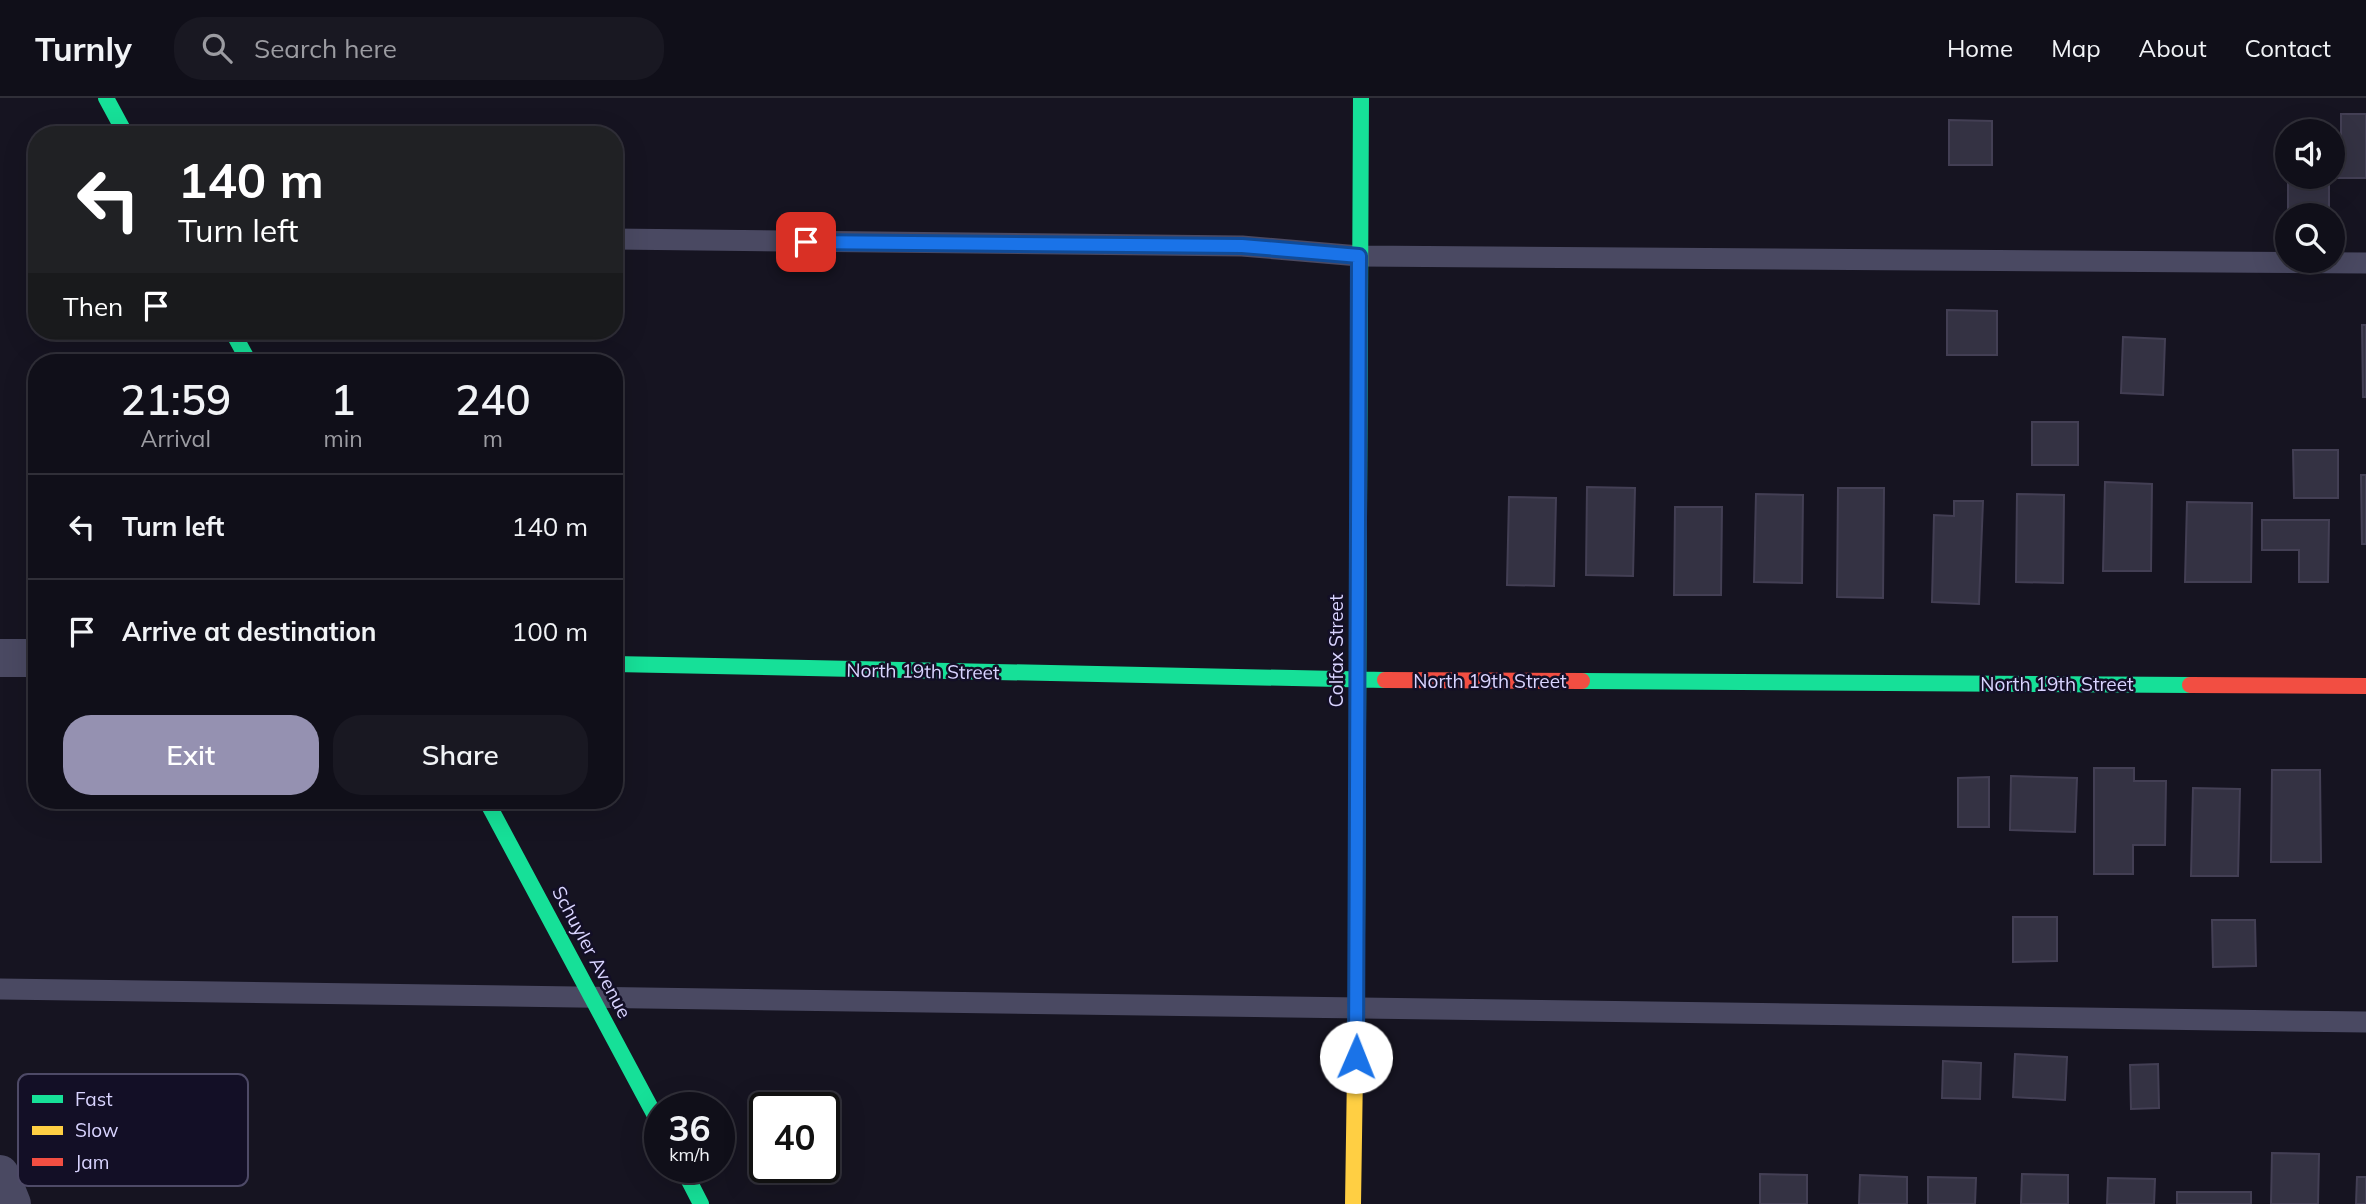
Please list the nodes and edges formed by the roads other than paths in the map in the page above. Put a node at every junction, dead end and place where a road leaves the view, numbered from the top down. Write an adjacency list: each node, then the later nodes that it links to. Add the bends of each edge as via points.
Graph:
1 (106, 98): 3 (street)
2 (1361, 98): 5 (street, Colfax Street)
3 (121, 126)
4 (623, 239): 5 (lane, via 1242,246)
5 (1359, 256): 6 (lane); 10 (street, Colfax Street)
6 (2366, 263)
7 (0, 658): 8 (street)
8 (28, 658)
9 (623, 664): 10 (street, North 19th Street)
10 (1357, 680): 11 (street, North 19th Street); 15 (street, Colfax Street)
11 (2366, 687)
12 (491, 809): 14 (street, Schuyler Avenue)
13 (0, 989): 14 (lane)
14 (594, 999): 15 (lane); 17 (street, Schuyler Avenue)
15 (1357, 1008): 16 (lane); 20 (street, Colfax Street)
16 (2366, 1022)
17 (644, 1094)
18 (690, 1183): 19 (street)
19 (701, 1204)
20 (1353, 1204)

